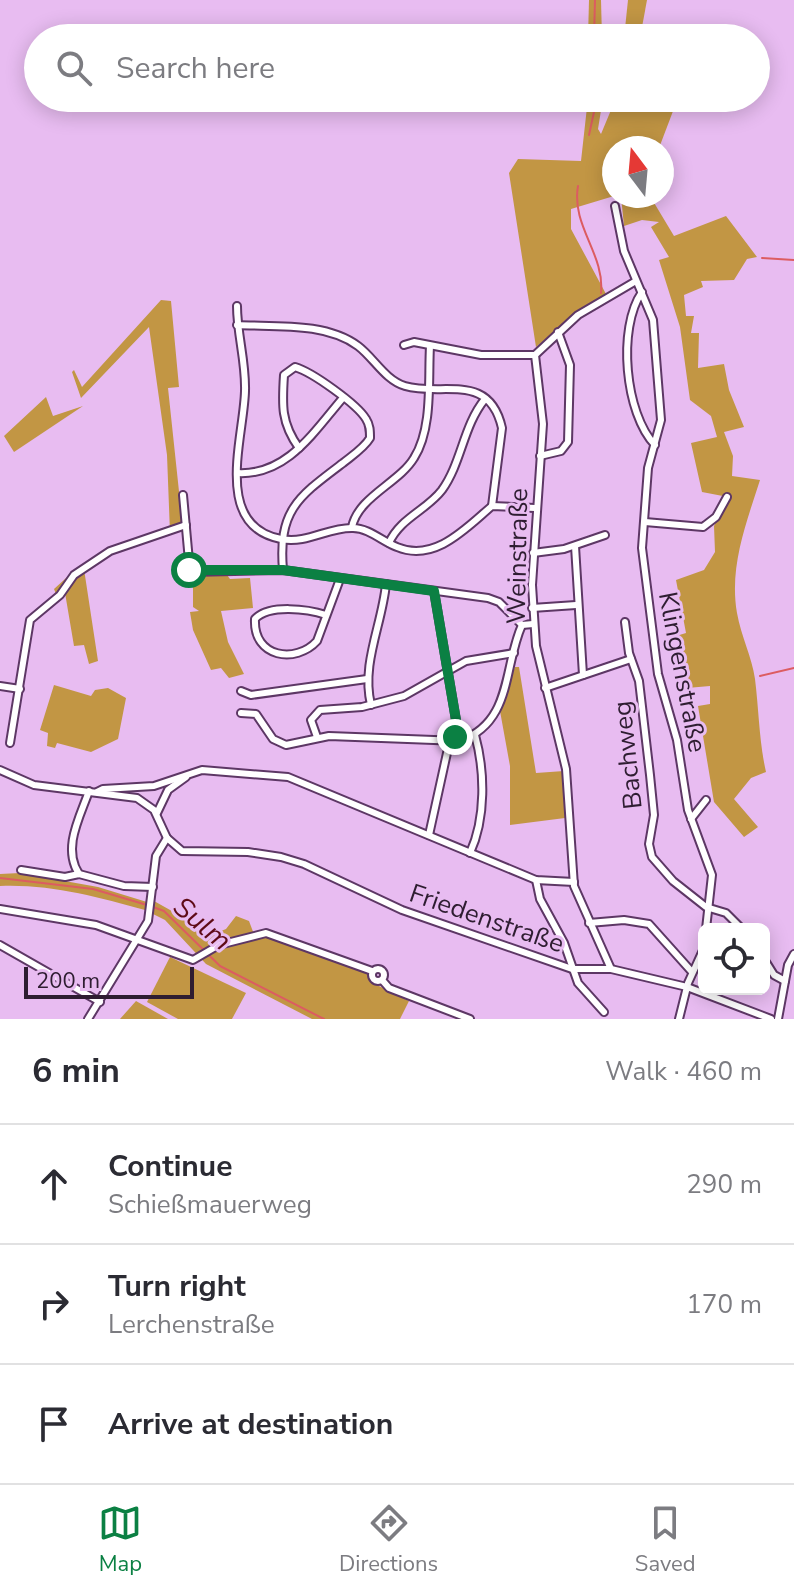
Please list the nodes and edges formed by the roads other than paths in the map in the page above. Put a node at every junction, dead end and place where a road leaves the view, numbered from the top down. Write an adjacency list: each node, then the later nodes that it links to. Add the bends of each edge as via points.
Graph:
1 (615, 208): 2 (street, Klingenstraße)
2 (636, 281): 3 (street, Klingenstraße); 6 (street)
3 (642, 292): 13 (street, Klingenstraße, via 653,320 661,420); 13 (street, via 628,335 632,404)
4 (237, 306): 5 (street)
5 (237, 325): 10 (street, via 328,332 355,344 392,379); 16 (street, via 245,390)
6 (558, 332): 9 (street); 15 (street, via 570,365 568,442 561,451)
7 (404, 345): 8 (street)
8 (430, 346): 9 (street, via 481,355); 10 (street)
9 (535, 355): 15 (street, Weinstraße, via 543,410)
10 (428, 388): 12 (street, via 459,387); 23 (street, via 424,429 414,459 364,506)
11 (342, 399): 14 (street); 14 (street, via 304,370 286,371 282,420); 25 (street, via 366,418 369,441 297,502)
12 (485, 399): 19 (street, via 502,428); 26 (street, via 444,487 398,528)
13 (655, 445): 21 (street, Klingenstraße)
14 (299, 448): 16 (street, via 272,469)
15 (540, 456): 20 (street, Weinstraße)
16 (237, 473): 25 (street, via 247,519 259,531)
17 (183, 495): 22 (street)
18 (727, 497): 21 (street, via 703,527)
19 (492, 506): 20 (street); 26 (street, via 436,547 416,551)
20 (535, 508): 28 (street, Weinstraße)
21 (645, 522): 59 (street, Klingenstraße, via 642,548 658,674)
22 (186, 525): 29 (street, via 190,572); 46 (street, via 110,551 74,575 29,622)
23 (352, 527): 25 (street, via 308,540); 26 (street)
24 (605, 535): 27 (street)
25 (281, 539): 29 (street)
26 (389, 543)
27 (575, 546): 28 (street); 33 (street)
28 (533, 553): 34 (street, Weinstraße)
29 (283, 570): 30 (street)
30 (340, 579): 31 (street); 35 (street)
31 (386, 584): 32 (street); 43 (street)
32 (434, 591): 38 (street, via 494,600); 41 (street)
33 (576, 605): 34 (street); 42 (street)
34 (532, 608): 37 (street, Weinstraße)
35 (326, 615): 35 (street, via 317,641 303,650 271,652 255,636 255,619 261,613 303,610)
36 (625, 622): 40 (street, Bachweg)
37 (533, 624): 38 (street); 45 (street, Weinstraße)
38 (522, 625): 39 (street)
39 (514, 653): 41 (street, via 466,661); 50 (street, via 503,702)
40 (631, 659): 42 (street); 68 (street, Bachweg, via 639,681 652,797 651,853 671,879)
41 (447, 670): 48 (street, via 404,696); 53 (street, via 457,726)
42 (583, 675): 45 (street)
43 (367, 679): 47 (street, via 251,695); 48 (street)
44 (0, 686): 46 (street)
45 (545, 688): 66 (street, Weinstraße, via 566,769)
46 (20, 689): 52 (street)
47 (241, 691)
48 (371, 705): 51 (street, via 316,713 310,725)
49 (241, 713): 51 (street, via 256,714 281,745)
50 (475, 735): 53 (street); 62 (street, via 482,786)
51 (317, 737): 53 (street, via 373,735)
52 (10, 743)
53 (451, 743): 60 (street)
54 (0, 770): 56 (street, via 34,785)
55 (191, 772): 56 (street, via 154,786); 58 (street, via 168,790); 60 (street, via 300,780)
56 (93, 792): 58 (street, via 137,798); 64 (street, via 73,837)
57 (706, 800): 59 (street)
58 (157, 813): 61 (street)
59 (691, 819): 68 (street, Klingenstraße, via 712,875)
60 (429, 835): 62 (street)
61 (167, 838): 67 (street, via 156,856); 78 (street, Friedenstraße, via 189,853 248,852 304,864 417,916)
62 (470, 853): 65 (street)
63 (21, 870): 64 (street)
64 (79, 874): 67 (street, via 124,886)
65 (536, 880): 66 (street); 78 (street)
66 (574, 882): 70 (street, Weinstraße)
67 (153, 887): 73 (street)
68 (706, 907): 71 (street, Klingenstraße); 72 (street, Bachweg, via 726,913)
69 (0, 909): 73 (street, via 71,918)
70 (589, 923): 79 (street, Weinstraße); 81 (street, via 649,924)
71 (706, 923)
72 (736, 923)
73 (139, 939): 84 (street); 87 (street, via 188,960 213,947 271,933 383,971 389,988)
74 (0, 945): 84 (street)
75 (794, 954): 77 (street)
76 (698, 960): 81 (street)
77 (791, 966): 82 (street)
78 (572, 969): 79 (street, Friedenstraße); 85 (street)
79 (611, 969): 83 (street, Friedenstraße)
80 (770, 969): 82 (street)
81 (692, 972): 83 (street)
82 (785, 981): 90 (street)
83 (687, 987): 88 (street); 89 (street, Friedenstraße)
84 (100, 1002): 86 (street)
85 (604, 1012)
86 (88, 1019)
87 (470, 1019)
88 (679, 1019)
89 (771, 1019)
90 (778, 1019)

